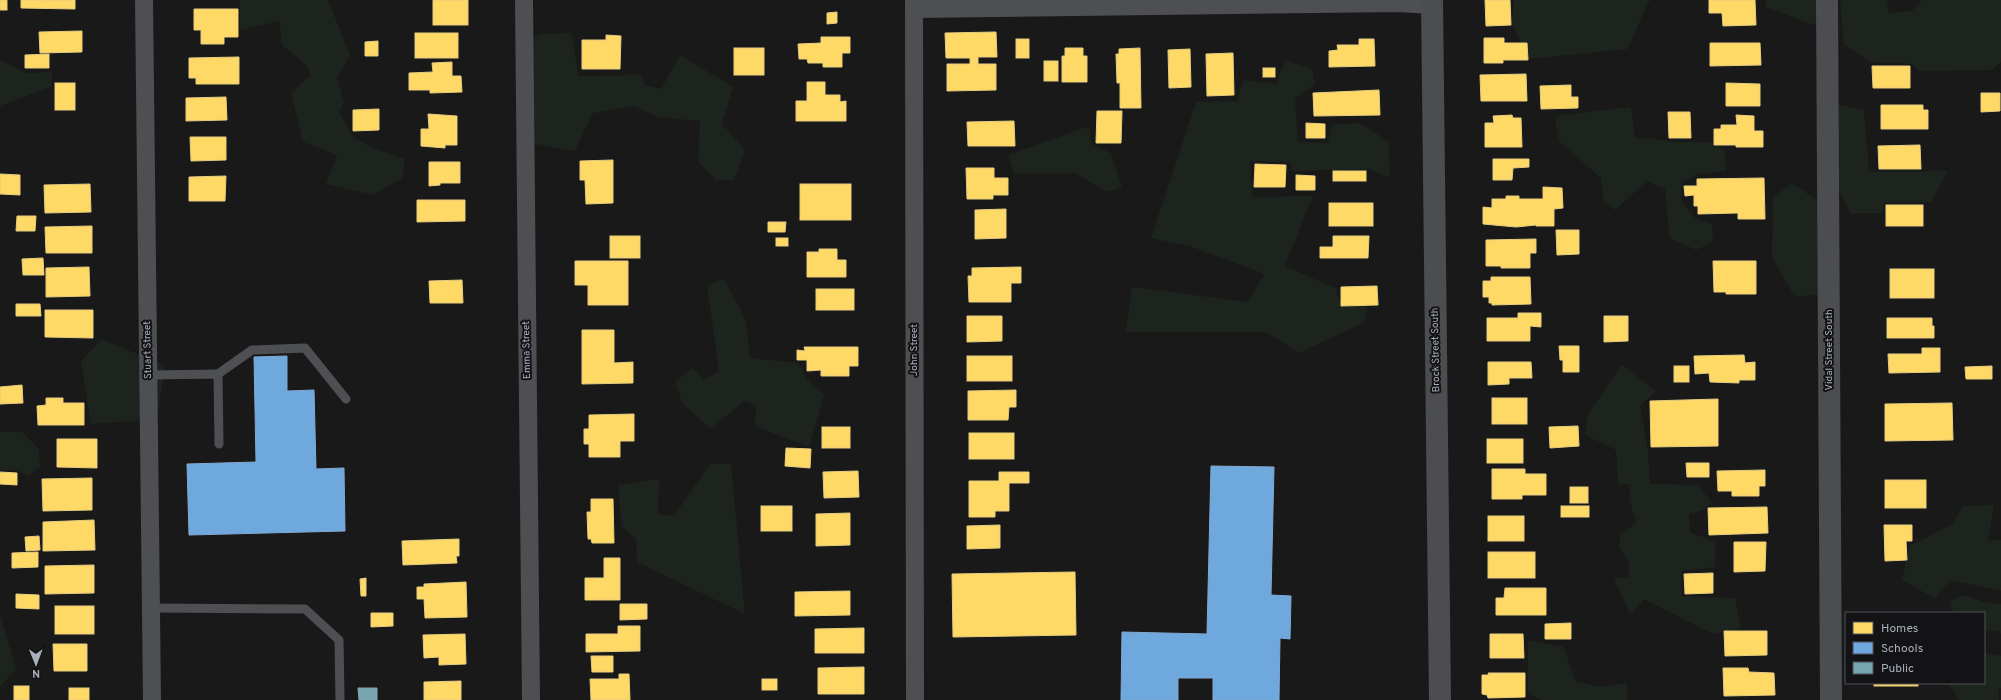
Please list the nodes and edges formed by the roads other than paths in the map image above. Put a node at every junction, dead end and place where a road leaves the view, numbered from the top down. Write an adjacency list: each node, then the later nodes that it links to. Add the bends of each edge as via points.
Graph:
1 (144, 0): 7 (street, Stuart Street)
2 (524, 0): 13 (street, Emma Street)
3 (1827, 0): 16 (main road, Vidal Street South)
4 (1432, 3): 5 (street); 15 (main road, Brock Street South)
5 (914, 4): 14 (street, John Street)
6 (218, 374): 7 (lane); 8 (lane, via 252,350 306,348); 9 (lane)
7 (149, 375): 10 (street, Stuart Street)
8 (346, 400)
9 (219, 444)
10 (151, 608): 11 (street, Stuart Street); 12 (lane, via 305,609 339,640)
11 (152, 700)
12 (340, 700)
13 (531, 700)
14 (915, 700)
15 (1440, 700)
16 (1831, 700)

